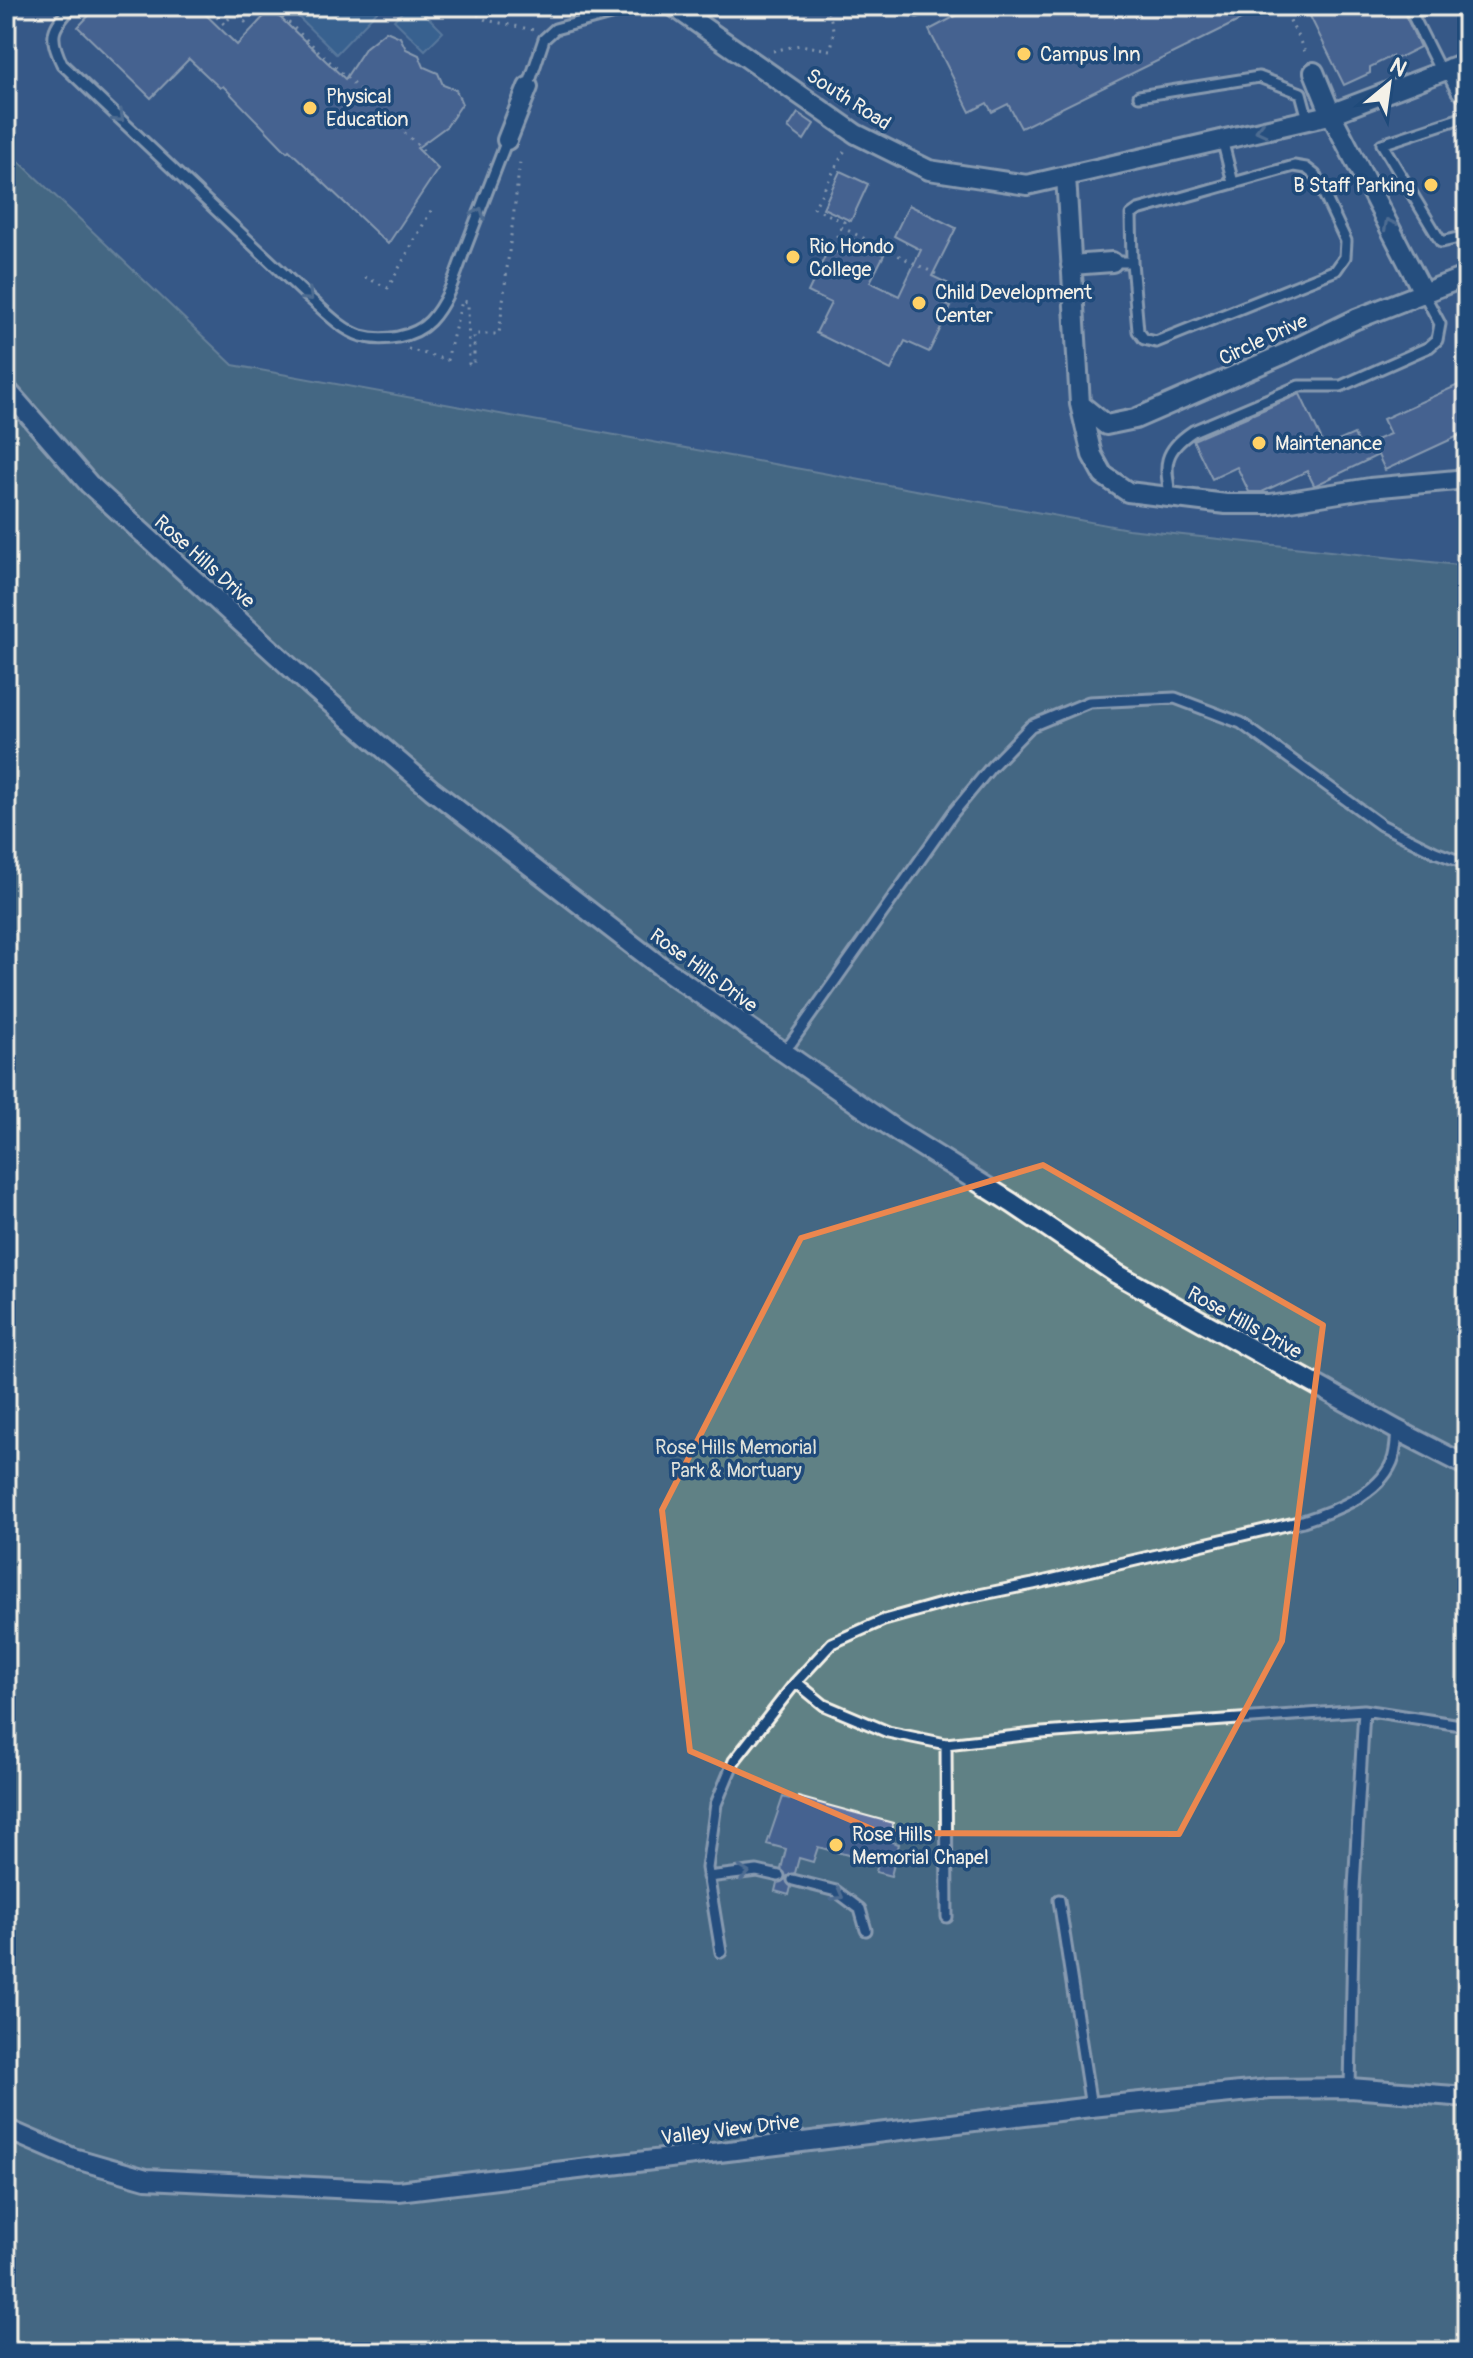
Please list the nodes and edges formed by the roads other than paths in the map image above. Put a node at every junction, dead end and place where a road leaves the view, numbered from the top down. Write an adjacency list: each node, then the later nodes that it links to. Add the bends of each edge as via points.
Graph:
1 (73, 6): 16 (lane, one-way to 16, via 53,33 62,64 307,296 359,335 394,337 431,321 447,297)
2 (640, 6): 9 (lane, via 555,29 544,39)
3 (673, 6): 17 (street, South Road, via 856,134 929,170 1027,185)
4 (897, 6): 5 (lane, via 917,11)
5 (926, 6)
6 (1408, 6): 7 (lane)
7 (1453, 67): 11 (street); 12 (street)
8 (1314, 72): 12 (street)
9 (528, 87): 16 (street)
10 (1139, 96): 14 (lane, via 1259,77 1301,93)
11 (1464, 96)
12 (1331, 114): 14 (street); 24 (street, one-way to 12)
13 (1467, 116): 19 (lane, via 1382,144 1441,242)
14 (1308, 119): 15 (street, one-way to 15)
15 (1222, 139): 17 (street); 18 (lane)
16 (507, 140)
17 (1066, 176): 22 (street)
18 (1233, 183): 21 (lane, via 1131,215); 21 (lane, via 1294,166 1315,175 1346,241 1345,257 1336,270 1156,342 1138,331)
19 (1467, 236)
20 (1112, 262): 21 (lane); 22 (street)
21 (1132, 262)
22 (1071, 265): 26 (street)
23 (1467, 276): 24 (street, Circle Drive)
24 (1424, 294): 26 (street, Circle Drive, via 1356,319 1135,419 1106,425); 28 (lane, via 1440,324 1437,340 1429,347 1341,386 1299,386 1193,431 1170,453 1165,469)
25 (6, 389): 30 (street, Rose Hills Drive, via 119,513 432,790)
26 (1080, 404): 28 (street, via 1092,455 1103,475 1128,492)
27 (1467, 479): 28 (street, via 1271,504)
28 (1171, 498)
29 (1467, 864): 30 (lane, via 1381,825 1241,723 1175,698 1089,702 1031,726 991,767)
30 (781, 1052): 31 (street, Rose Hills Drive, via 1127,1281)
31 (1397, 1430): 32 (street, Rose Hills Drive); 33 (lane, via 1392,1462 1373,1486 1336,1511 884,1620 832,1643)
32 (1467, 1466)
33 (796, 1682): 36 (lane, via 824,1705 888,1732); 38 (lane, via 734,1761 716,1804)
34 (1364, 1710): 35 (lane); 36 (lane); 44 (lane)
35 (1467, 1726)
36 (946, 1744): 41 (lane)
37 (779, 1876): 38 (lane, one-way to 37, via 757,1871)
38 (708, 1877): 43 (lane)
39 (793, 1880): 42 (lane, one-way to 42, via 836,1891 860,1909)
40 (1059, 1900): 46 (lane)
41 (947, 1917)
42 (866, 1930)
43 (721, 1952)
44 (1350, 2088): 45 (street, Valley View Drive); 46 (street, Valley View Drive, via 1270,2089)
45 (1467, 2097)
46 (1091, 2107): 47 (street, Valley View Drive, via 398,2191 146,2179 73,2158)
47 (6, 2129)

